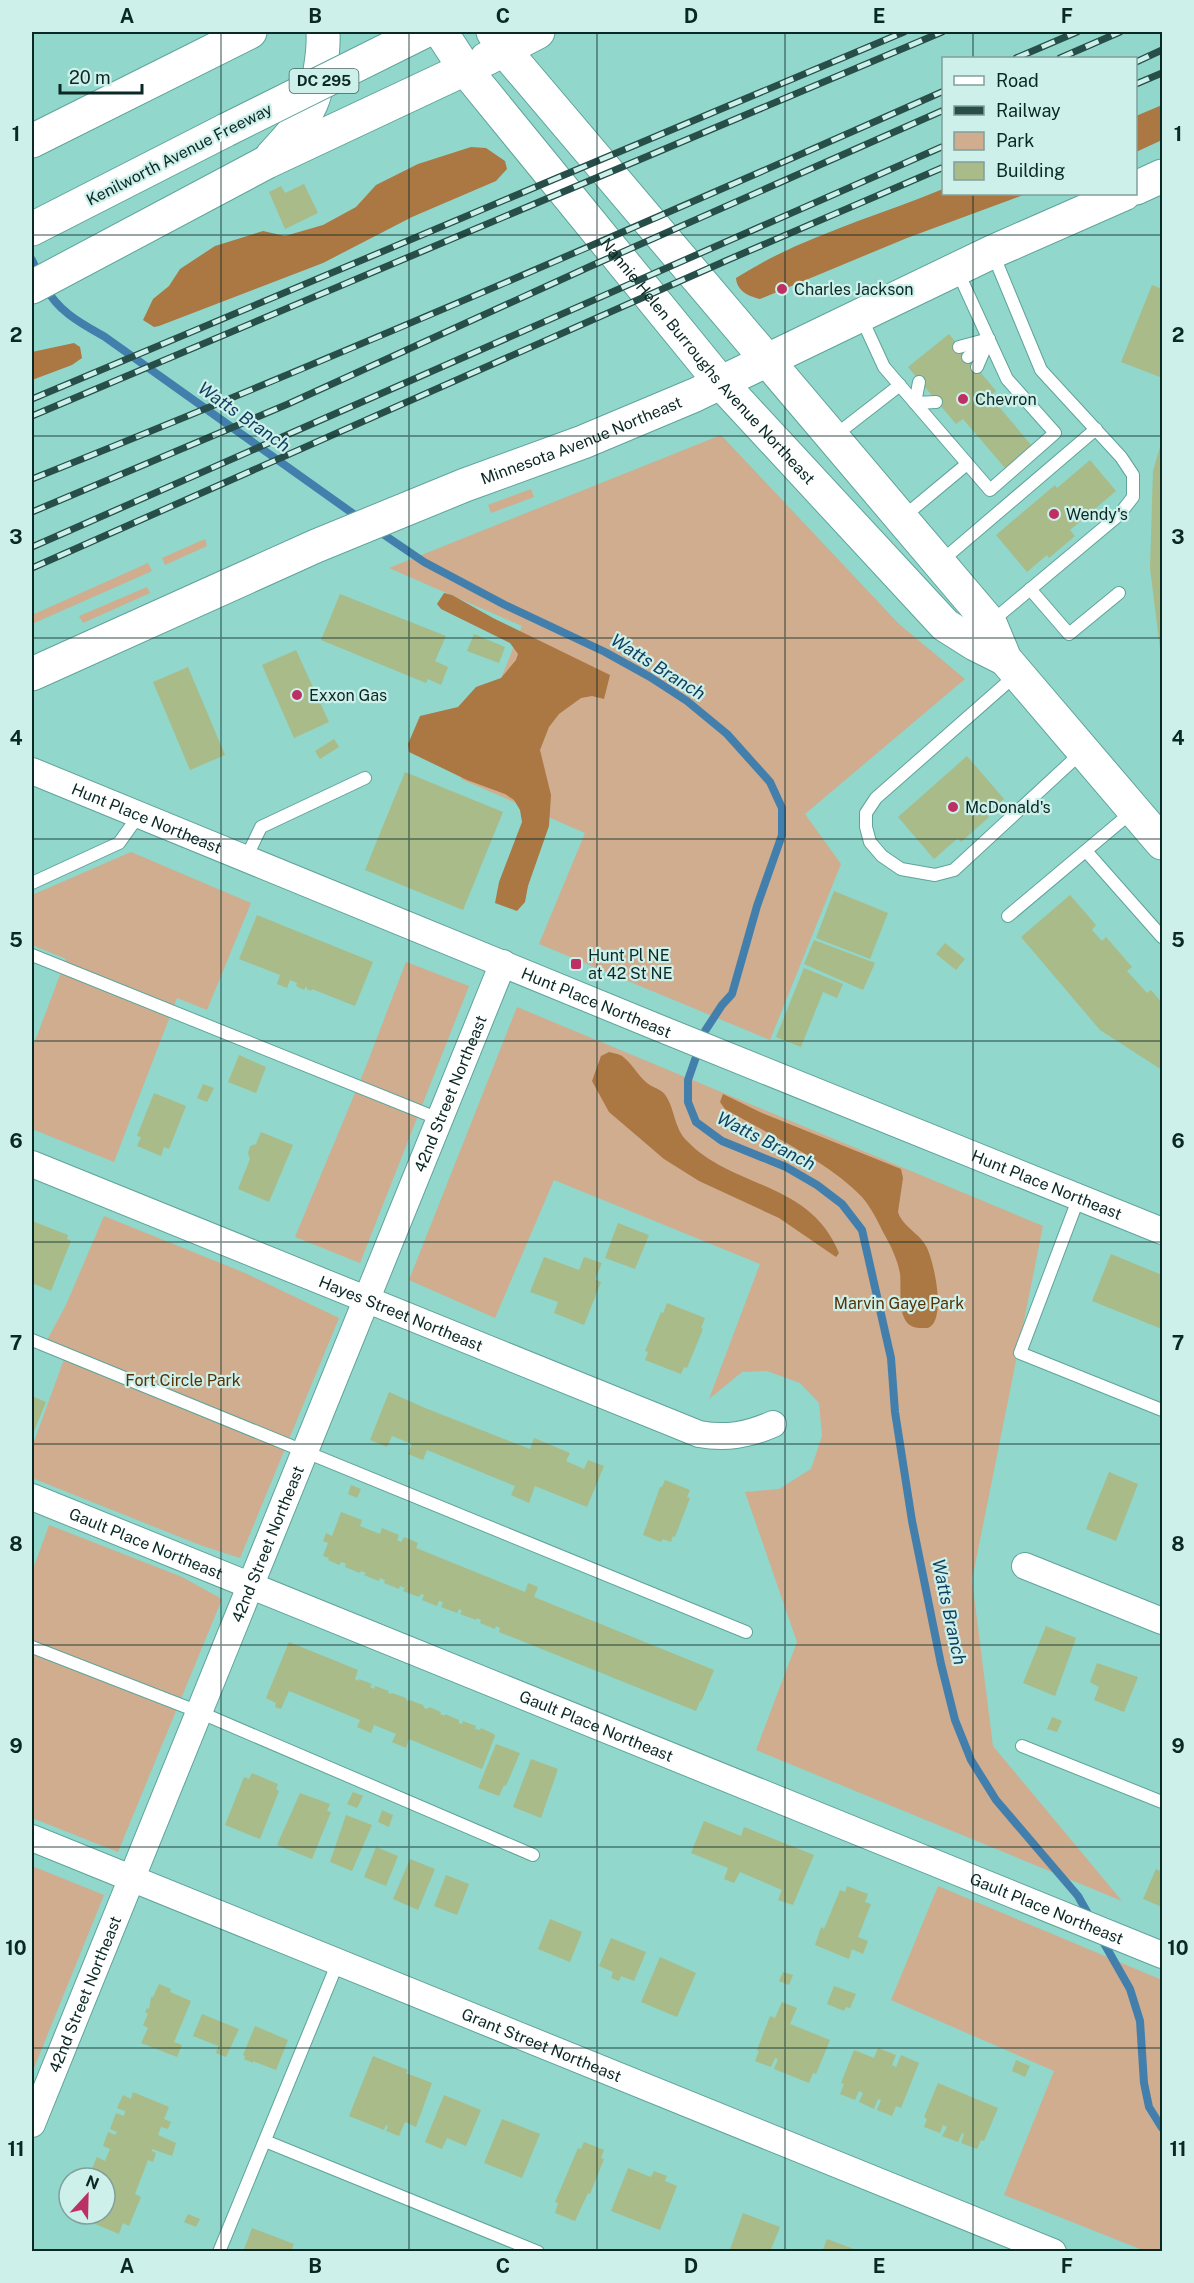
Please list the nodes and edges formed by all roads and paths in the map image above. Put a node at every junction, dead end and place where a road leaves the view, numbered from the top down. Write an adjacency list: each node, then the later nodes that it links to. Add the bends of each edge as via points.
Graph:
1 (250, 32): 8 (main road)
2 (323, 32): 9 (main road, via 324,50 311,104)
3 (423, 32): 13 (main road, Kenilworth Avenue Freeway / DC 295, bridge)
4 (441, 32): 7 (main road, Nannie Helen Burroughs Avenue Northeast)
5 (538, 32): 6 (main road)
6 (499, 41): 7 (main road); 20 (main road, Nannie Helen Burroughs Avenue Northeast)
7 (465, 69): 9 (main road); 22 (main road, Nannie Helen Burroughs Avenue Northeast)
8 (35, 139)
9 (267, 162): 16 (main road)
10 (1162, 176): 11 (main road)
11 (1137, 188)
12 (1122, 195): 14 (main road, Minnesota Avenue Northeast)
13 (32, 228)
14 (992, 252): 15 (main road, Minnesota Avenue Northeast); 27 (lane, via 1041,370)
15 (956, 269): 17 (main road, Minnesota Avenue Northeast); 18 (lane)
16 (32, 288)
17 (860, 316): 20 (main road, Minnesota Avenue Northeast); 23 (lane, via 884,367)
18 (989, 339): 19 (lane); 21 (lane); 29 (lane, via 1007,379 1055,433 990,490)
19 (964, 352)
20 (767, 362): 22 (main road, Minnesota Avenue Northeast); 28 (main road, Nannie Helen Burroughs Avenue Northeast)
21 (976, 367)
22 (721, 383): 35 (main road, Nannie Helen Burroughs Avenue Northeast, via 945,625); 36 (main road, Minnesota Avenue Northeast, via 583,442 465,484 316,546)
23 (900, 385): 26 (lane); 28 (lane)
24 (924, 387): 26 (lane)
25 (936, 402): 26 (lane)
26 (915, 403): 29 (lane)
27 (1096, 429): 31 (lane); 32 (lane, via 1133,475 1133,497 1119,515)
28 (832, 438): 30 (main road, Nannie Helen Burroughs Avenue Northeast)
29 (967, 464): 30 (lane)
30 (901, 519): 31 (main road, Nannie Helen Burroughs Avenue Northeast)
31 (939, 563): 34 (main road, Nannie Helen Burroughs Avenue Northeast)
32 (1030, 589): 33 (lane, via 1069,634); 34 (lane)
33 (1119, 593)
34 (990, 623): 35 (main road, Nannie Helen Burroughs Avenue Northeast)
35 (1011, 666): 37 (main road, Nannie Helen Burroughs Avenue Northeast); 37 (lane, via 876,798 866,813 866,827 870,842 882,856 902,869 935,875 954,870)
36 (32, 674)
37 (1084, 751): 40 (main road, Nannie Helen Burroughs Avenue Northeast)
38 (32, 771): 41 (street, Hunt Place Northeast)
39 (365, 778): 44 (lane, via 261,827)
40 (1134, 810): 42 (main road, Nannie Helen Burroughs Avenue Northeast); 43 (lane)
41 (139, 815): 44 (street, Hunt Place Northeast); 45 (lane, via 119,843)
42 (1162, 843)
43 (1086, 851): 46 (lane); 47 (lane)
44 (246, 858): 49 (street, Hunt Place Northeast)
45 (32, 883)
46 (1008, 916)
47 (1162, 937)
48 (32, 955): 50 (lane)
49 (503, 963): 50 (street, 42nd Street Northeast); 52 (street, Hunt Place Northeast)
50 (439, 1119): 54 (street, 42nd Street Northeast)
51 (32, 1164): 54 (street, Hayes Street Northeast)
52 (1079, 1197): 53 (street, Hunt Place Northeast); 56 (lane, via 1020,1353)
53 (1162, 1231)
54 (366, 1300): 57 (street, Hayes Street Northeast, via 699,1434 744,1435); 58 (street, 42nd Street Northeast)
55 (32, 1340): 58 (lane)
56 (1162, 1410)
57 (773, 1424)
58 (304, 1451): 61 (street, 42nd Street Northeast); 63 (lane)
59 (32, 1497): 61 (street, Gault Place Northeast)
60 (1024, 1566): 62 (street)
61 (250, 1586): 65 (street, 42nd Street Northeast); 71 (street, Gault Place Northeast)
62 (1162, 1622)
63 (746, 1632)
64 (32, 1647): 65 (lane)
65 (199, 1712): 69 (lane); 70 (street, 42nd Street Northeast)
66 (1022, 1746): 67 (lane)
67 (1162, 1802)
68 (32, 1838): 70 (street, Grant Street Northeast)
69 (533, 1855)
70 (131, 1878): 72 (street, Grant Street Northeast); 73 (street, 42nd Street Northeast)
71 (1162, 1955)
72 (338, 1962): 74 (lane); 77 (street, Grant Street Northeast)
73 (32, 2119)
74 (265, 2141): 75 (lane); 76 (lane)
75 (219, 2252)
76 (538, 2252)
77 (1053, 2252)

